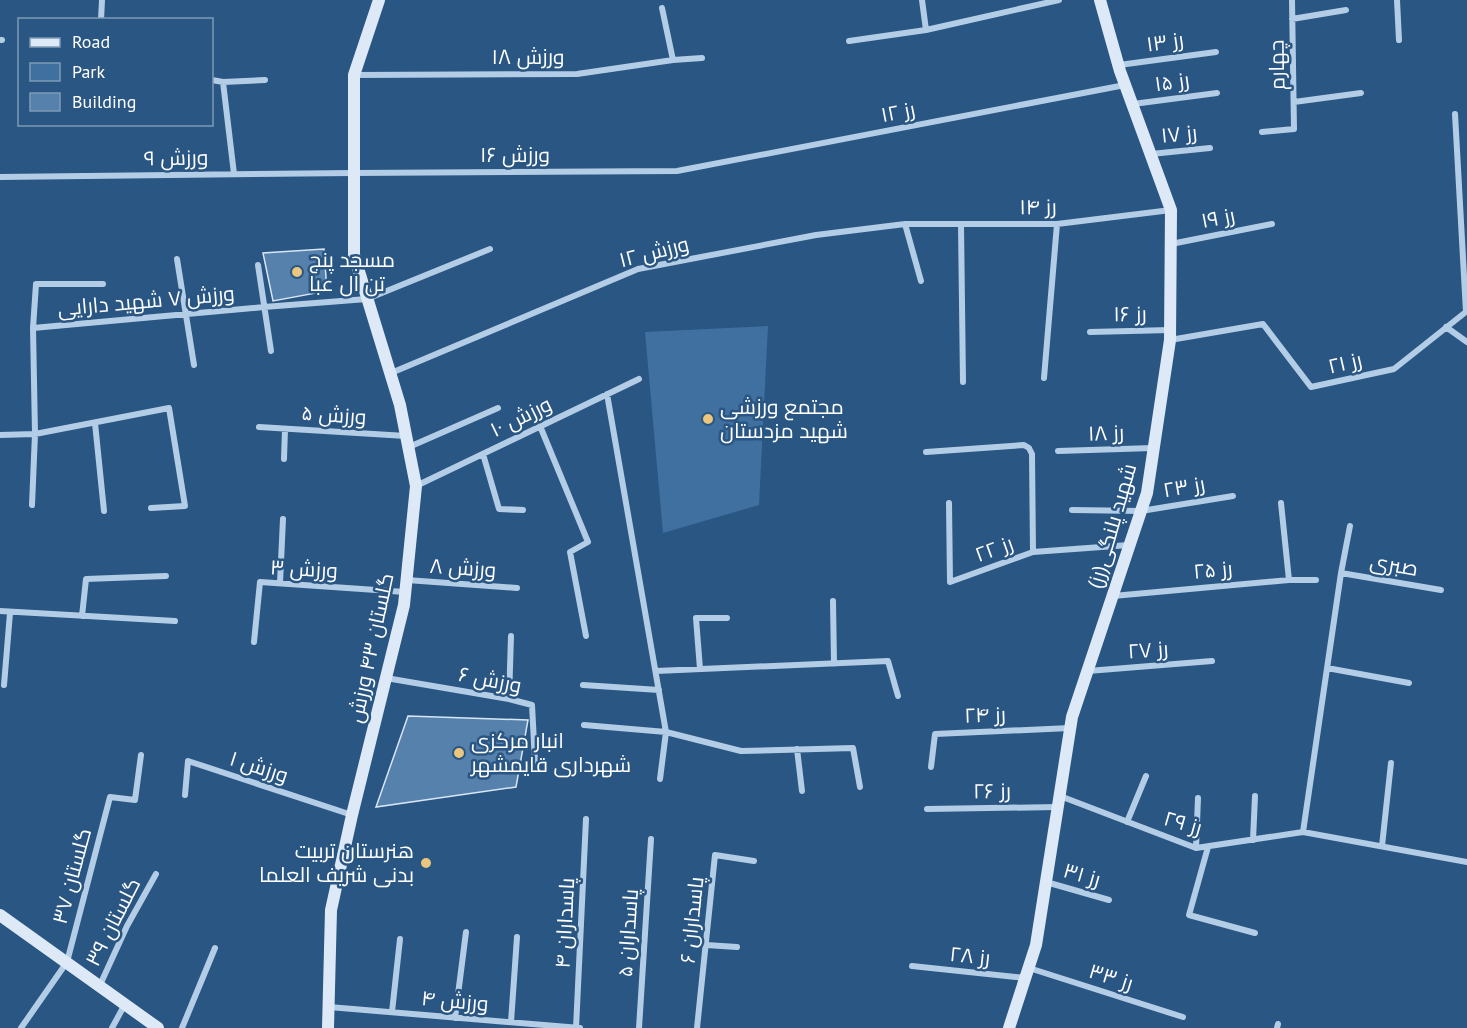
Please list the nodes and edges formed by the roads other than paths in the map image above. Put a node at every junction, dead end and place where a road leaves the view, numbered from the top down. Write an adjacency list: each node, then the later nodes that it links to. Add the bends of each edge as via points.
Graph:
1 (102, 0): 10 (street)
2 (379, 0): 19 (street, گلستان ۴۳ ورزش)
3 (922, 0): 12 (street)
4 (1059, 0): 12 (street)
5 (1100, 0): 18 (street, شهید پلنگی(رز))
6 (1292, 0): 11 (street, چهارم)
7 (1397, 0): 13 (street)
8 (662, 8): 17 (street)
9 (1346, 10): 11 (street)
10 (101, 18)
11 (1292, 19): 26 (street, چهارم)
12 (926, 30): 14 (street)
13 (1399, 40)
14 (849, 41)
15 (1216, 52): 18 (street, رز ۱۳)
16 (702, 58): 17 (street, ورزش ۱۸)
17 (673, 60): 19 (street, ورزش ۱۸, via 577,74)
18 (1118, 65): 23 (street, شهید پلنگی(رز))
19 (354, 75): 33 (street, گلستان ۴۳ ورزش)
20 (213, 80): 22 (street)
21 (265, 80): 22 (street)
22 (223, 82): 34 (street)
23 (1125, 85): 27 (street, شهید پلنگی(رز)); 32 (street, رز ۱۲)
24 (1217, 93): 27 (street, رز ۱۵)
25 (1361, 93): 26 (street)
26 (1294, 102): 29 (street, چهارم, via 1294,129)
27 (1132, 104): 31 (street, شهید پلنگی(رز))
28 (1455, 114): 49 (street)
29 (1262, 132)
30 (1210, 148): 31 (street, رز ۱۷)
31 (1150, 154): 36 (street, شهید پلنگی(رز))
32 (677, 171): 33 (street, ورزش ۱۶)
33 (353, 173): 34 (street, ورزش ۹); 47 (street, گلستان ۴۳ ورزش, via 354,255)
34 (234, 174): 35 (street, ورزش ۹)
35 (0, 177)
36 (1171, 210): 38 (street, رز ۱۴); 41 (street, شهید پلنگی(رز))
37 (905, 224): 40 (street, رز ۱۴); 45 (street); 58 (street, ورزش ۱۲, via 816,235 638,269)
38 (1057, 224): 40 (street, رز ۱۴); 59 (street)
39 (1272, 224): 41 (street, رز ۱۹)
40 (961, 225): 61 (street)
41 (1171, 244): 54 (street, شهید پلنگی(رز))
42 (490, 249): 47 (street, ورزش ۷ شهید دارایی)
43 (177, 259): 50 (street)
44 (258, 266): 48 (street)
45 (921, 281)
46 (103, 284): 52 (street, via 36,284)
47 (368, 299): 48 (street, ورزش ۷ شهید دارایی); 58 (street, گلستان ۴۳ ورزش)
48 (264, 307): 50 (street, ورزش ۷ شهید دارایی); 56 (street)
49 (1466, 311): 51 (street, رز ۲۱)
50 (185, 315): 52 (street, ورزش ۷ شهید دارایی); 57 (street)
51 (1446, 327): 54 (street, رز ۲۱, via 1394,369 1311,387 1263,324); 55 (street)
52 (33, 328): 68 (street, ورزش ۷ شهید دارایی)
53 (1090, 332): 54 (street, رز ۱۶)
54 (1170, 335): 71 (street, شهید پلنگی(رز))
55 (1467, 342)
56 (271, 351)
57 (194, 365)
58 (391, 373): 70 (street, گلستان ۴۳ ورزش)
59 (1044, 378)
60 (639, 379): 62 (street, ورزش ۱۰)
61 (963, 382)
62 (607, 394): 65 (street, ورزش ۱۰); 112 (street)
63 (498, 408): 70 (street)
64 (95, 423): 68 (street); 81 (street, via 169,408 185,506); 84 (street)
65 (540, 426): 74 (street, ورزش ۱۰); 106 (street, via 588,542 570,552)
66 (259, 427): 67 (street, ورزش ۵)
67 (285, 429): 70 (street, ورزش ۵); 75 (street)
68 (35, 434): 69 (street); 80 (street, ورزش ۷ شهید دارایی)
69 (0, 435)
70 (408, 442): 76 (street, گلستان ۴۳ ورزش)
71 (1154, 448): 72 (street, رز ۱۸); 85 (street, شهید پلنگی(رز))
72 (1058, 451)
73 (926, 452): 89 (street, via 1024,445 1029,448)
74 (483, 454): 76 (street, ورزش ۱۰); 82 (street, via 499,509)
75 (284, 459)
76 (416, 486): 95 (street, گلستان ۴۳ ورزش)
77 (1233, 496): 85 (street, رز ۲۳)
78 (949, 503): 89 (street, رز ۲۲, via 950,582)
79 (1281, 503): 92 (street)
80 (32, 505)
81 (151, 508)
82 (523, 510)
83 (1072, 510): 85 (street, رز ۲۳)
84 (104, 511)
85 (1141, 511): 88 (street, شهید پلنگی(رز))
86 (283, 519): 94 (street)
87 (1350, 526): 90 (street)
88 (1130, 544): 89 (street, رز ۲۲); 98 (street, شهید پلنگی(رز))
89 (1033, 552)
90 (1341, 573): 97 (street, صبری); 110 (street)
91 (166, 576): 102 (street, via 86,579)
92 (1289, 580): 93 (street, رز ۲۵); 98 (street, رز ۲۵)
93 (1316, 580)
94 (280, 583): 95 (street, ورزش ۳); 107 (street, ورزش ۳, via 260,582)
95 (406, 586): 96 (street, ورزش ۸); 114 (street, گلستان ۴۳ ورزش, via 405,605)
96 (516, 588)
97 (1441, 590)
98 (1112, 596): 113 (street, شهید پلنگی(رز))
99 (833, 601): 109 (street)
100 (0, 611): 101 (street)
101 (10, 613): 102 (street); 116 (street)
102 (82, 616): 104 (street)
103 (727, 618): 111 (street, via 696,618)
104 (175, 621)
105 (511, 636): 120 (street)
106 (586, 636)
107 (254, 642)
108 (1212, 661): 113 (street, رز ۲۷)
109 (834, 664): 111 (street); 119 (street, via 888,661)
110 (1327, 668): 115 (street); 141 (street)
111 (700, 669): 112 (street)
112 (656, 671): 118 (street)
113 (1087, 671): 122 (street, شهید پلنگی(رز))
114 (386, 678): 120 (street, ورزش ۶); 138 (street, گلستان ۴۳ ورزش)
115 (1409, 683)
116 (4, 685)
117 (583, 685): 118 (street)
118 (659, 690): 123 (street)
119 (897, 696)
120 (509, 699): 126 (street, ورزش ۶, via 532,705)
121 (584, 725): 123 (street)
122 (1070, 728): 128 (street, رز ۲۴, via 935,734); 136 (street, شهید پلنگی(رز))
123 (666, 732): 124 (street, via 741,751); 130 (street)
124 (797, 749): 131 (street, via 853,748); 132 (street)
125 (141, 755): 160 (street, گلستان ۳۷, via 135,800 110,797)
126 (535, 762)
127 (1391, 763): 144 (street)
128 (931, 767)
129 (1146, 776): 140 (street)
130 (660, 779)
131 (860, 787)
132 (802, 790)
133 (185, 795): 138 (street, ورزش ۱, via 188,761)
134 (1255, 796): 143 (street)
135 (1198, 798): 146 (street)
136 (1059, 802): 137 (street, رز ۲۶); 140 (street, رز ۲۹); 150 (street, شهید پلنگی(رز))
137 (927, 808)
138 (352, 815): 165 (street, گلستان ۴۳ ورزش, via 331,910)
139 (586, 819): 175 (street, پاسداران ۴)
140 (1127, 822): 146 (street, رز ۲۹)
141 (1303, 832): 143 (street, رز ۲۹); 144 (street, رز ۲۹)
142 (651, 839): 176 (street, پاسداران ۵)
143 (1253, 840): 145 (street, رز ۲۹)
144 (1382, 846): 148 (street, رز ۲۹)
145 (1208, 847): 146 (street, رز ۲۹); 154 (street, via 1189,915)
146 (1196, 849)
147 (754, 861): 157 (street, پاسداران ۶, via 715,855)
148 (1467, 862)
149 (156, 874): 163 (street, گلستان ۳۹)
150 (1046, 882): 151 (street, رز ۳۱); 162 (street, شهید پلنگی(رز), via 1036,945)
151 (1108, 900)
152 (0, 915): 160 (street)
153 (466, 932): 168 (street)
154 (1255, 933)
155 (517, 937): 169 (street)
156 (400, 939): 166 (street)
157 (706, 945): 158 (street); 177 (street, پاسداران ۶)
158 (738, 947)
159 (215, 948): 173 (street)
160 (67, 962): 163 (street); 171 (street)
161 (912, 966): 162 (street, رز ۲۸)
162 (1027, 973): 167 (street, رز ۳۳); 178 (street, شهید پلنگی(رز))
163 (100, 985): 164 (street)
164 (125, 1004): 170 (street); 172 (street)
165 (328, 1007): 166 (street, ورزش ۴); 174 (street, گلستان ۴۳ ورزش)
166 (392, 1012): 168 (street, ورزش ۴)
167 (1183, 1017)
168 (455, 1018): 169 (street, ورزش ۴)
169 (511, 1022): 175 (street, ورزش ۴)
170 (156, 1027)
171 (21, 1028)
172 (112, 1028)
173 (182, 1028)
174 (328, 1028)
175 (578, 1028)
176 (639, 1028)
177 (697, 1028)
178 (1009, 1028)

